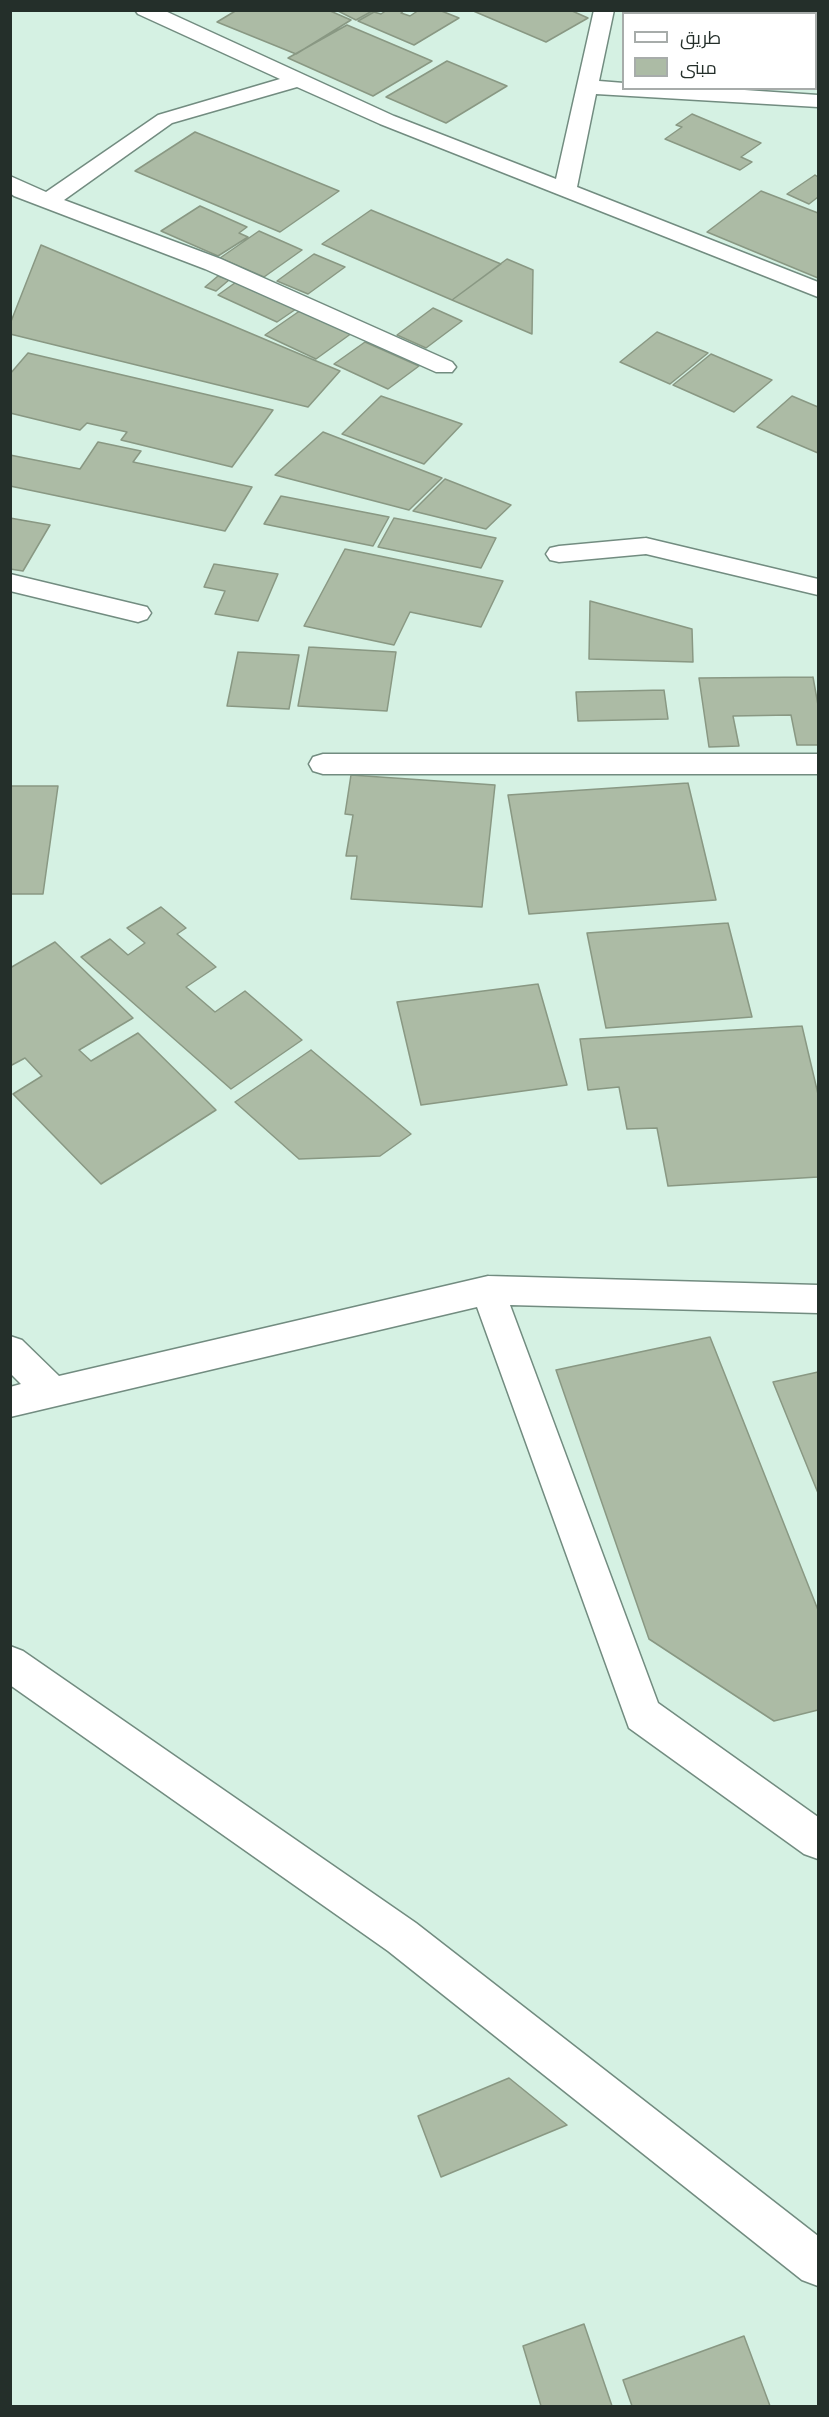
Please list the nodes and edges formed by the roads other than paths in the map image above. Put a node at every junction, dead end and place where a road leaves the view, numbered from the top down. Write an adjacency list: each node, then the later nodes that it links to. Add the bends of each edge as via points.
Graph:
1 (146, 10): 3 (street)
2 (604, 10): 4 (street)
3 (298, 80): 8 (street, via 387,120); 10 (street, via 165,119)
4 (587, 87): 5 (street); 8 (street)
5 (622, 89)
6 (637, 90): 7 (street)
7 (819, 101)
8 (565, 190): 11 (street)
9 (14, 192): 10 (street)
10 (48, 201): 12 (street, via 213,264)
11 (819, 290)
12 (444, 367)
13 (559, 554): 15 (street, via 645,546)
14 (10, 582): 16 (street)
15 (819, 587)
16 (138, 613)
17 (323, 764): 18 (street)
18 (819, 764)
19 (488, 1290): 20 (street); 22 (street); 25 (street, via 643,1715)
20 (819, 1299)
21 (10, 1350): 22 (street)
22 (52, 1392): 23 (street)
23 (10, 1402)
24 (10, 1663): 26 (street, via 402,1937)
25 (819, 1840)
26 (819, 2264)

